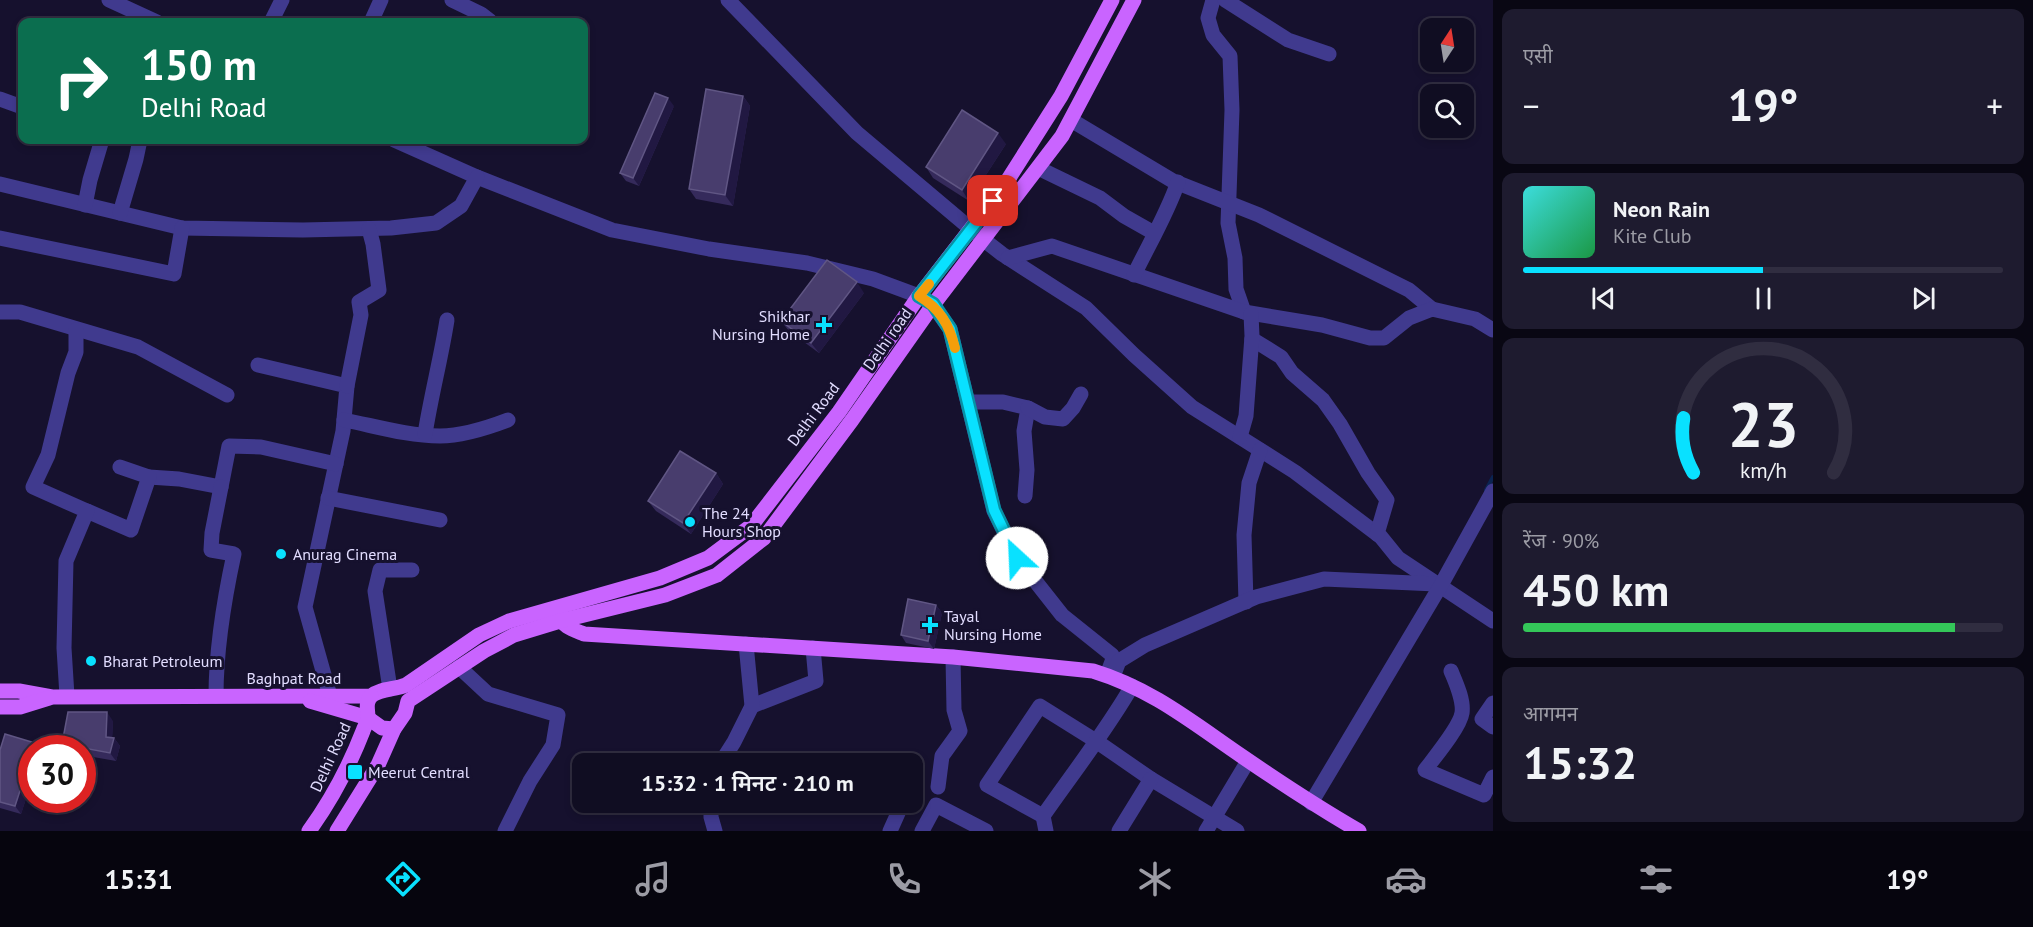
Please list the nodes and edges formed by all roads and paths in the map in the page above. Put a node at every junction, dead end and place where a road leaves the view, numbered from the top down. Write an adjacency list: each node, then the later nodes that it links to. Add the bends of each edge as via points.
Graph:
1 (109, 0): 11 (street)
2 (282, 0): 12 (street)
3 (381, 0): 13 (street)
4 (452, 0): 10 (street)
5 (728, 0): 31 (street, via 856,133)
6 (1112, 0): 31 (main road, Delhi Road, via 1061,96 1004,186)
7 (1134, 0): 18 (main road, Delhi road)
8 (1213, 0): 26 (street, via 1208,18 1213,35 1230,56)
9 (1225, 0): 15 (street, via 1288,40)
10 (473, 4): 14 (street)
11 (139, 18)
12 (274, 18)
13 (373, 18)
14 (487, 18)
15 (1329, 54)
16 (0, 99): 17 (street)
17 (18, 106)
18 (1071, 120): 22 (main road, Delhi road); 24 (street)
19 (99, 144): 27 (street)
20 (139, 144): 28 (street)
21 (408, 144): 23 (street)
22 (1038, 168): 32 (street, via 1100,198); 34 (main road, Delhi road)
23 (477, 177): 30 (street, via 461,206 436,223); 37 (street, via 612,230 807,263 873,279)
24 (1178, 182): 26 (street); 32 (street)
25 (0, 184): 27 (street)
26 (1228, 203): 39 (street, via 1409,290); 41 (street, via 1236,289)
27 (86, 205): 28 (street)
28 (120, 213): 29 (street)
29 (182, 228): 30 (street); 33 (street, via 174,274)
30 (369, 229): 47 (street, via 379,290 359,302 361,315)
31 (971, 229): 34 (street); 37 (main road, Delhi Road)
32 (1154, 233): 36 (street)
33 (0, 237)
34 (984, 240): 35 (street); 38 (main road, Delhi road)
35 (1008, 258): 36 (street, via 1052,246); 55 (street, via 1086,308 1192,407)
36 (1134, 274): 41 (street)
37 (919, 296): 38 (street); 69 (main road, Delhi Road, via 839,412 751,526 708,558 660,578)
38 (933, 304): 50 (street, via 950,329); 72 (main road, Delhi road, via 764,538 717,575 665,595)
39 (1432, 309): 41 (street, via 1409,318 1384,338); 44 (street, via 1475,319)
40 (0, 312): 43 (street, via 20,312)
41 (1248, 313): 45 (street)
42 (447, 320): 54 (street)
43 (76, 330): 49 (street, via 138,347); 64 (street, via 76,352 48,455 33,487)
44 (1493, 330)
45 (1252, 339): 55 (street, via 1246,416); 66 (street, via 1281,357 1292,373 1323,400 1340,424 1387,500)
46 (258, 365): 47 (street)
47 (347, 386): 52 (street)
48 (1081, 393): 51 (street, via 1063,419 1045,417)
49 (227, 395)
50 (968, 402): 51 (street, via 1003,402); 80 (street, via 994,510 1017,558 1062,615 1112,655)
51 (1029, 408): 62 (street, via 1024,431)
52 (344, 420): 54 (street); 57 (street)
53 (508, 420): 54 (street, via 441,436)
54 (425, 434)
55 (1240, 437): 56 (street)
56 (1260, 450): 66 (street); 70 (street, via 1249,483 1244,535)
57 (336, 464): 60 (street, via 261,447 229,446); 63 (street)
58 (120, 467): 59 (street)
59 (150, 477): 60 (street); 64 (street, via 131,530)
60 (221, 488): 85 (street, via 211,550 234,554 224,606)
61 (1493, 491): 68 (street)
62 (1025, 496)
63 (328, 498): 65 (street); 87 (street, via 304,607)
64 (87, 511): 89 (street, via 66,561)
65 (440, 520)
66 (1377, 534): 68 (street, via 1398,558)
67 (412, 570): 83 (street, via 380,570 375,591)
68 (1436, 583): 70 (street, via 1324,579); 73 (street); 103 (street)
69 (588, 599): 71 (main road, Delhi Road); 72 (main road)
70 (1246, 602): 80 (street, via 1144,645 1119,662)
71 (559, 614): 72 (main road, Delhi road); 74 (main road, via 570,628 584,634); 78 (main road, Delhi Road); 81 (main road, Delhi Road, via 509,621 479,635)
72 (592, 614): 74 (main road)
73 (1493, 621)
74 (608, 635): 75 (main road)
75 (746, 644): 76 (main road); 91 (street)
76 (813, 648): 77 (main road); 91 (street, via 816,681)
77 (953, 657): 80 (main road, via 1093,671); 102 (street, via 954,710 960,731 942,756)
78 (459, 667): 96 (main road, Delhi Road, via 408,701); 110 (street, via 488,694 558,715 553,745)
79 (1451, 671): 93 (street, via 1458,686)
80 (1109, 676): 82 (main road)
81 (406, 685): 83 (main road, Baghpat Road)
82 (1132, 686): 97 (street); 99 (main road, via 1159,699)
83 (390, 689): 88 (main road, Baghpat Road)
84 (0, 691): 89 (main road, Baghpat Road)
85 (216, 696): 86 (main road, Baghpat Road); 89 (main road, Baghpat Road)
86 (292, 696): 87 (main road, Baghpat Road); 94 (main road)
87 (330, 696): 88 (main road, Baghpat Road)
88 (370, 696): 94 (main road, Delhi Road)
89 (59, 697): 92 (main road, via 20,707)
90 (1493, 703): 95 (street)
91 (752, 706): 98 (street)
92 (0, 707)
93 (1462, 714): 95 (street); 100 (street, via 1425,770 1484,795)
94 (368, 718): 96 (main road, via 382,728); 108 (main road, Delhi Road, via 353,758)
95 (1487, 723)
96 (394, 729): 109 (main road, Delhi Road, via 378,765)
97 (1096, 741): 101 (street); 107 (street); 107 (street, via 1040,706 987,785)
98 (727, 753)
99 (1248, 761): 103 (main road); 106 (street)
100 (1493, 777)
101 (1151, 779): 106 (street); 115 (street)
102 (938, 787)
103 (1311, 803): 118 (main road)
104 (711, 813): 111 (street)
105 (898, 813): 112 (street)
106 (1214, 817): 116 (street); 117 (street)
107 (1044, 823)
108 (309, 831)
109 (337, 831)
110 (505, 831)
111 (715, 831)
112 (890, 831)
113 (922, 831): 114 (street, via 936,805)
114 (986, 831)
115 (1119, 831)
116 (1206, 831)
117 (1237, 831)
118 (1359, 831)

